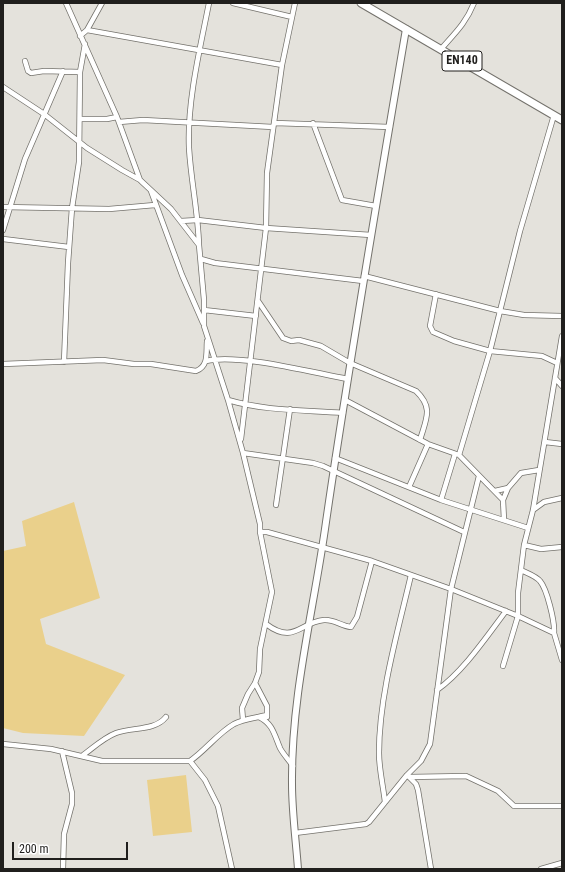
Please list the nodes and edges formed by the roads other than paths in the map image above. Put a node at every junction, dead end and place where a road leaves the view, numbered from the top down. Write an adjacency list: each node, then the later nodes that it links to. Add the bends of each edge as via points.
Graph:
1 (66, 3): 11 (street)
2 (102, 3): 10 (street)
3 (209, 3): 14 (street)
4 (233, 3): 8 (street)
5 (295, 3): 8 (street)
6 (361, 3): 9 (main road, EN140)
7 (474, 3): 13 (street, via 463,25)
8 (292, 16): 16 (street)
9 (406, 29): 13 (main road, EN140); 30 (street)
10 (87, 30): 11 (street); 14 (street)
11 (80, 36): 12 (street)
12 (84, 44): 19 (street); 25 (street)
13 (441, 49): 23 (main road, EN140)
14 (200, 50): 16 (street); 27 (street)
15 (25, 61): 17 (street, via 31,73)
16 (282, 65): 29 (street)
17 (56, 71): 18 (street); 20 (street)
18 (62, 71): 19 (street); 20 (street)
19 (80, 72): 24 (street)
20 (59, 77): 22 (street)
21 (3, 87): 22 (street)
22 (44, 114): 31 (street); 37 (street, via 25,160)
23 (554, 116): 26 (main road, EN140); 53 (street, via 520,231)
24 (80, 119): 25 (street); 31 (street)
25 (118, 119): 27 (street); 32 (street)
26 (562, 120)
27 (190, 122): 29 (street); 39 (street, via 192,175)
28 (313, 123): 29 (street); 30 (street); 35 (street, via 342,200)
29 (274, 125): 41 (street, via 267,173)
30 (390, 127): 35 (street)
31 (79, 142): 32 (street); 38 (street, via 79,162)
32 (140, 180): 33 (street)
33 (150, 189): 34 (street); 40 (street)
34 (155, 204): 38 (street, via 109,209); 56 (street)
35 (376, 206): 43 (street)
36 (3, 207): 37 (street)
37 (10, 208): 38 (street); 42 (street)
38 (72, 208): 46 (street)
39 (198, 220): 40 (street); 41 (street); 45 (street)
40 (181, 221): 45 (street)
41 (266, 228): 43 (street); 48 (street)
42 (3, 230)
43 (371, 235): 49 (street)
44 (3, 239): 46 (street)
45 (199, 245): 47 (street)
46 (70, 247): 60 (street)
47 (201, 259): 48 (street); 52 (street)
48 (262, 268): 49 (street); 51 (street)
49 (363, 279): 50 (street); 66 (street)
50 (436, 294): 53 (street); 59 (street, via 431,331 454,341)
51 (258, 301): 54 (street); 66 (street, via 284,338 321,346)
52 (204, 310): 54 (street); 56 (street)
53 (500, 311): 55 (street, via 524,315); 59 (street)
54 (256, 316): 65 (street)
55 (562, 316)
56 (204, 326): 58 (street)
57 (562, 336): 67 (street)
58 (207, 338): 61 (street); 63 (street)
59 (490, 350): 67 (street, via 542,356); 84 (street)
60 (65, 353): 62 (street); 64 (street)
61 (215, 359): 63 (street); 65 (street); 73 (street)
62 (72, 361): 63 (street, via 103,360 151,364 190,371 200,370); 64 (street)
63 (206, 361)
64 (64, 362): 68 (street)
65 (251, 362): 70 (street); 75 (street)
66 (350, 363): 70 (street); 78 (street, via 416,391 424,398 428,406 428,415)
67 (558, 363): 69 (street)
68 (3, 364)
69 (555, 378): 71 (street); 72 (street)
70 (348, 379): 74 (street)
71 (562, 386): 72 (street)
72 (553, 391): 79 (street)
73 (228, 400): 75 (street); 80 (street)
74 (345, 400): 77 (street); 78 (street)
75 (245, 405): 76 (street); 80 (street)
76 (290, 409): 77 (street); 85 (street)
77 (343, 413): 86 (street)
78 (420, 440): 81 (street)
79 (545, 442): 82 (street); 87 (street)
80 (240, 444): 83 (street)
81 (428, 444): 84 (street); 90 (street)
82 (562, 444)
83 (243, 453): 85 (street); 100 (street)
84 (457, 454): 89 (street); 94 (street)
85 (283, 458): 88 (street, via 313,463); 96 (street)
86 (336, 458): 88 (street); 90 (street)
87 (539, 470): 91 (street, via 521,472); 98 (street)
88 (334, 473): 104 (street); 106 (street)
89 (479, 476): 92 (street); 97 (street)
90 (409, 487): 94 (street)
91 (508, 488): 92 (street); 95 (street)
92 (496, 491): 95 (street)
93 (562, 498): 98 (street, via 544,502)
94 (441, 500): 97 (street)
95 (503, 500): 99 (street)
96 (276, 505)
97 (470, 510): 99 (street); 104 (street)
98 (533, 510): 101 (street)
99 (504, 520): 101 (street)
100 (260, 524): 102 (street); 103 (street)
101 (528, 528): 105 (street)
102 (260, 532): 103 (street); 116 (street, via 272,592)
103 (267, 532): 106 (street)
104 (464, 532): 111 (street)
105 (524, 545): 107 (street, via 541,548); 109 (street)
106 (322, 547): 108 (street); 113 (street)
107 (562, 547)
108 (372, 561): 110 (street); 115 (street, via 353,625 346,627 331,620)
109 (521, 570): 114 (street); 118 (street, via 538,578 542,584)
110 (411, 575): 111 (street); 135 (street, via 387,685 379,740)
111 (451, 589): 112 (street); 123 (street)
112 (506, 611): 114 (street); 123 (street, via 460,670)
113 (310, 614): 115 (street); 117 (street)
114 (518, 616): 118 (street); 121 (street)
115 (322, 620): 117 (street)
116 (266, 624): 117 (street, via 284,632); 122 (street)
117 (308, 626): 133 (street, via 296,713)
118 (554, 633): 119 (street)
119 (559, 641): 120 (street)
120 (562, 660)
121 (503, 666)
122 (255, 683): 124 (street, via 267,706); 127 (street, via 243,705)
123 (437, 690): 134 (street, via 430,744 421,761)
124 (267, 715): 126 (street); 128 (street)
125 (166, 717): 131 (street, via 159,724 117,733 106,738)
126 (259, 717): 127 (street); 128 (street)
127 (243, 720): 132 (street, via 229,727)
128 (267, 721): 133 (street, via 280,748)
129 (3, 744): 130 (street)
130 (62, 751): 131 (street); 139 (street, via 72,793 72,804 64,834)
131 (82, 756): 132 (street, via 118,762)
132 (190, 761): 140 (street, via 205,780 218,806)
133 (293, 766): 137 (street)
134 (408, 776): 135 (street); 136 (street, via 466,776 498,791 514,806); 142 (street, via 418,790)
135 (385, 802): 137 (street, via 366,824)
136 (562, 806)
137 (295, 832): 141 (street)
138 (562, 863): 143 (street)
139 (63, 869)
140 (232, 869)
141 (298, 869)
142 (430, 869)
143 (541, 869)

